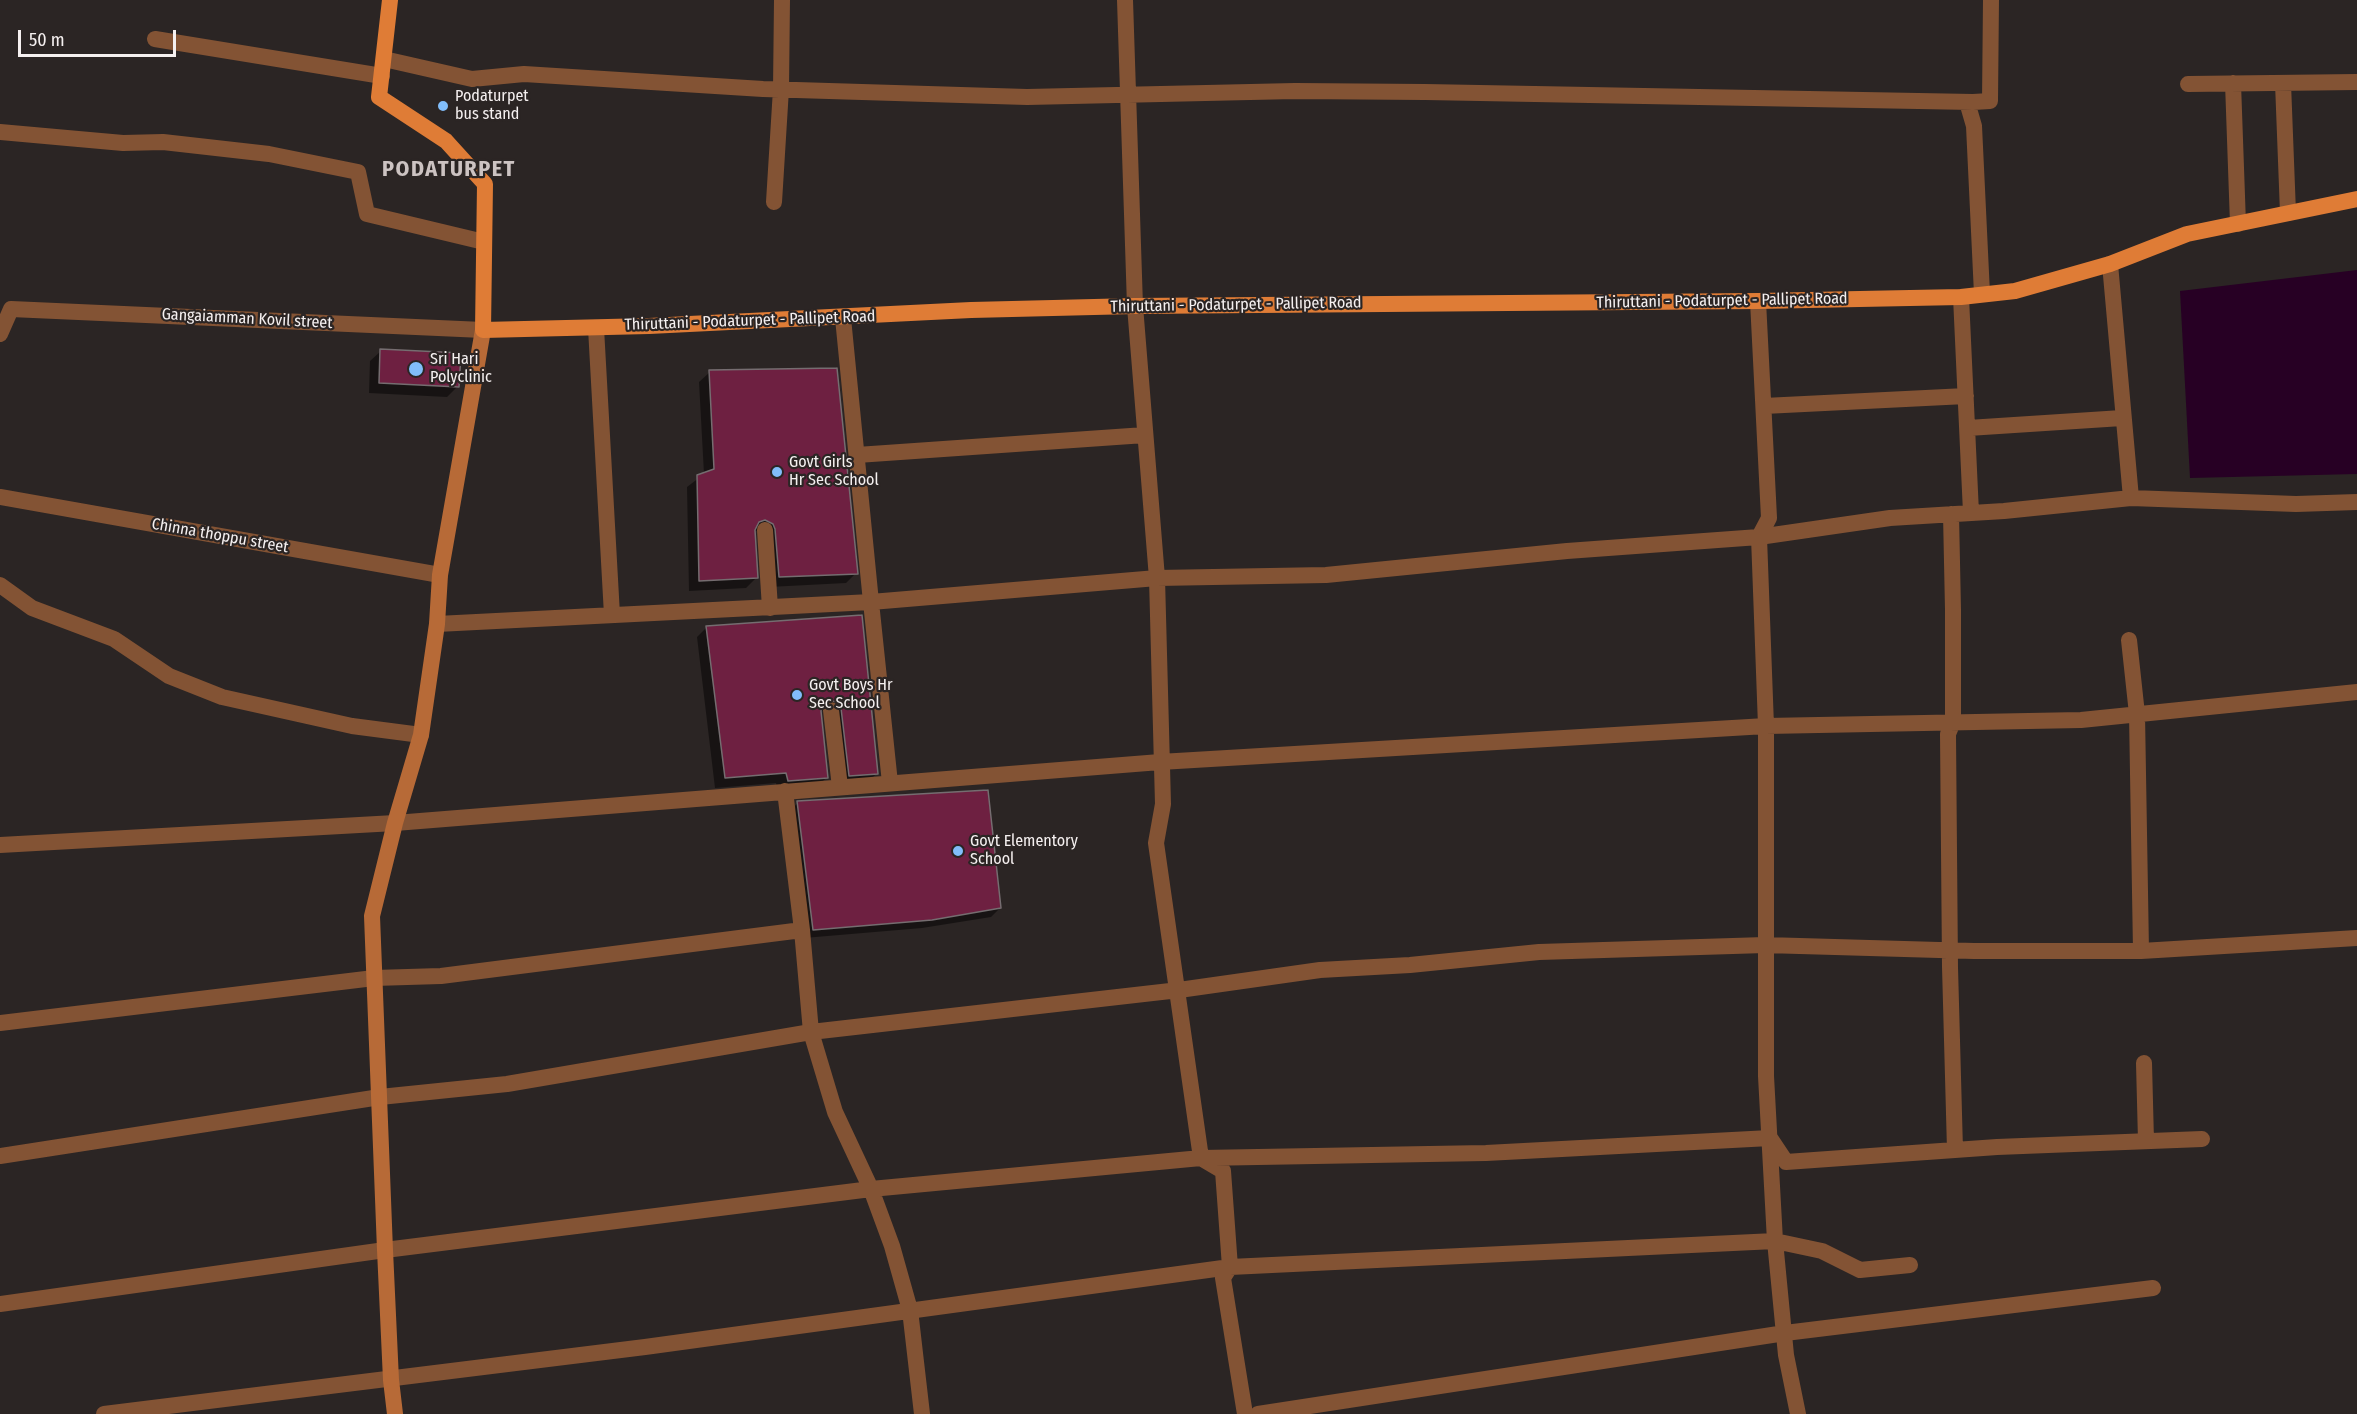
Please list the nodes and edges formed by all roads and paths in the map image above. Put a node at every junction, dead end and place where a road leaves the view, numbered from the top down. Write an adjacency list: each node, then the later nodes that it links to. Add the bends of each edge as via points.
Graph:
1 (390, 0): 6 (main road)
2 (782, 0): 12 (street)
3 (1125, 0): 13 (street)
4 (1991, 0): 14 (street, via 1990,101)
5 (155, 39): 7 (street)
6 (384, 59): 7 (main road); 12 (street, via 472,79 524,74)
7 (382, 76): 20 (main road, via 379,97 446,141 485,184)
8 (2357, 82): 10 (street)
9 (2233, 83): 10 (street); 11 (street); 19 (street)
10 (2283, 83): 18 (street)
11 (2188, 84)
12 (781, 89): 13 (street, via 1027,97); 17 (street)
13 (1126, 94): 14 (street, via 1425,92); 25 (street)
14 (1967, 102): 22 (street, via 1974,126)
15 (0, 132): 20 (street, via 163,142 269,154 358,172 367,214)
16 (2357, 199): 18 (main road, Thiruttani - Podaturpet - Pallipet Road)
17 (774, 202)
18 (2288, 213): 19 (main road, Thiruttani - Podaturpet - Pallipet Road)
19 (2238, 224): 21 (main road, Thiruttani - Podaturpet - Pallipet Road, via 2187,234)
20 (484, 242): 28 (main road)
21 (2110, 264): 22 (main road, Thiruttani - Podaturpet - Pallipet Road, via 2015,291); 32 (street)
22 (1982, 294): 23 (main road, Thiruttani - Podaturpet - Pallipet Road)
23 (1961, 297): 24 (main road, Thiruttani - Podaturpet - Pallipet Road); 30 (street)
24 (1758, 301): 25 (main road, Thiruttani - Podaturpet - Pallipet Road); 31 (street)
25 (1135, 306): 26 (main road, Thiruttani - Podaturpet - Pallipet Road); 34 (street)
26 (843, 318): 27 (main road, Thiruttani - Podaturpet - Pallipet Road); 35 (street)
27 (596, 327): 28 (main road, Thiruttani - Podaturpet - Pallipet Road); 48 (street)
28 (483, 330): 29 (street, Gangaiamman Kovil street, via 11,309); 43 (main road)
29 (0, 334)
30 (1966, 396): 31 (street); 33 (street)
31 (1764, 406): 42 (street, via 1769,518)
32 (2122, 418): 33 (street); 37 (street)
33 (1968, 428): 39 (street)
34 (1145, 435): 35 (street); 44 (street)
35 (857, 455): 46 (street)
36 (0, 497): 43 (street, Chinna thoppu street)
37 (2131, 498): 38 (street, via 2296,504); 39 (street)
38 (2357, 502)
39 (1971, 513): 40 (street)
40 (1951, 514): 42 (street, via 1890,518); 54 (street)
41 (765, 530): 47 (street)
42 (1759, 537): 44 (street, via 1326,574); 55 (street)
43 (440, 575): 49 (main road)
44 (1157, 578): 46 (street); 57 (street)
45 (0, 585): 56 (street, via 32,608 114,639 169,676 222,697 352,726)
46 (871, 602): 47 (street); 58 (street)
47 (770, 608): 48 (street)
48 (612, 615): 49 (street)
49 (437, 624): 56 (main road)
50 (2129, 640): 53 (street)
51 (2357, 692): 53 (street)
52 (831, 710): 59 (street)
53 (2137, 714): 54 (street, via 2081,720); 67 (street)
54 (1953, 722): 55 (street); 66 (street, via 1948,734)
55 (1766, 726): 57 (street); 65 (street)
56 (421, 735): 61 (main road)
57 (1160, 762): 58 (street); 69 (street, via 1163,804 1156,843)
58 (890, 783): 59 (street)
59 (840, 787): 60 (street)
60 (785, 791): 61 (street); 63 (street)
61 (395, 823): 62 (street); 68 (main road, via 372,916)
62 (0, 845)
63 (802, 930): 68 (street, via 441,976); 71 (street)
64 (2357, 939): 67 (street)
65 (1765, 945): 66 (street); 69 (street, via 1539,952 1320,970); 74 (street)
66 (1950, 950): 67 (street); 77 (street)
67 (2141, 951)
68 (374, 978): 70 (street); 73 (main road)
69 (1179, 990): 71 (street); 79 (street)
70 (0, 1023)
71 (811, 1032): 73 (street, via 507,1084); 80 (street, via 835,1112)
72 (2144, 1063): 76 (street)
73 (380, 1097): 78 (street); 82 (main road)
74 (1770, 1138): 77 (street, via 1786,1162); 79 (street, via 1486,1154); 81 (street)
75 (2202, 1139): 76 (street)
76 (2146, 1141): 77 (street)
77 (1955, 1150)
78 (0, 1156)
79 (1201, 1158): 80 (street); 84 (street, via 1223,1171)
80 (871, 1190): 82 (street); 87 (street)
81 (1775, 1241): 83 (street, via 1822,1251 1860,1270); 84 (street); 88 (street)
82 (385, 1250): 86 (street); 89 (main road)
83 (1910, 1265)
84 (1230, 1267): 87 (street); 93 (street, via 1223,1278)
85 (2153, 1288): 88 (street)
86 (0, 1304)
87 (910, 1310): 89 (street); 92 (street)
88 (1785, 1334): 94 (street); 95 (street)
89 (391, 1380): 90 (street); 91 (main road)
90 (104, 1414)
91 (395, 1414)
92 (922, 1414)
93 (1245, 1414)
94 (1258, 1414)
95 (1798, 1414)

